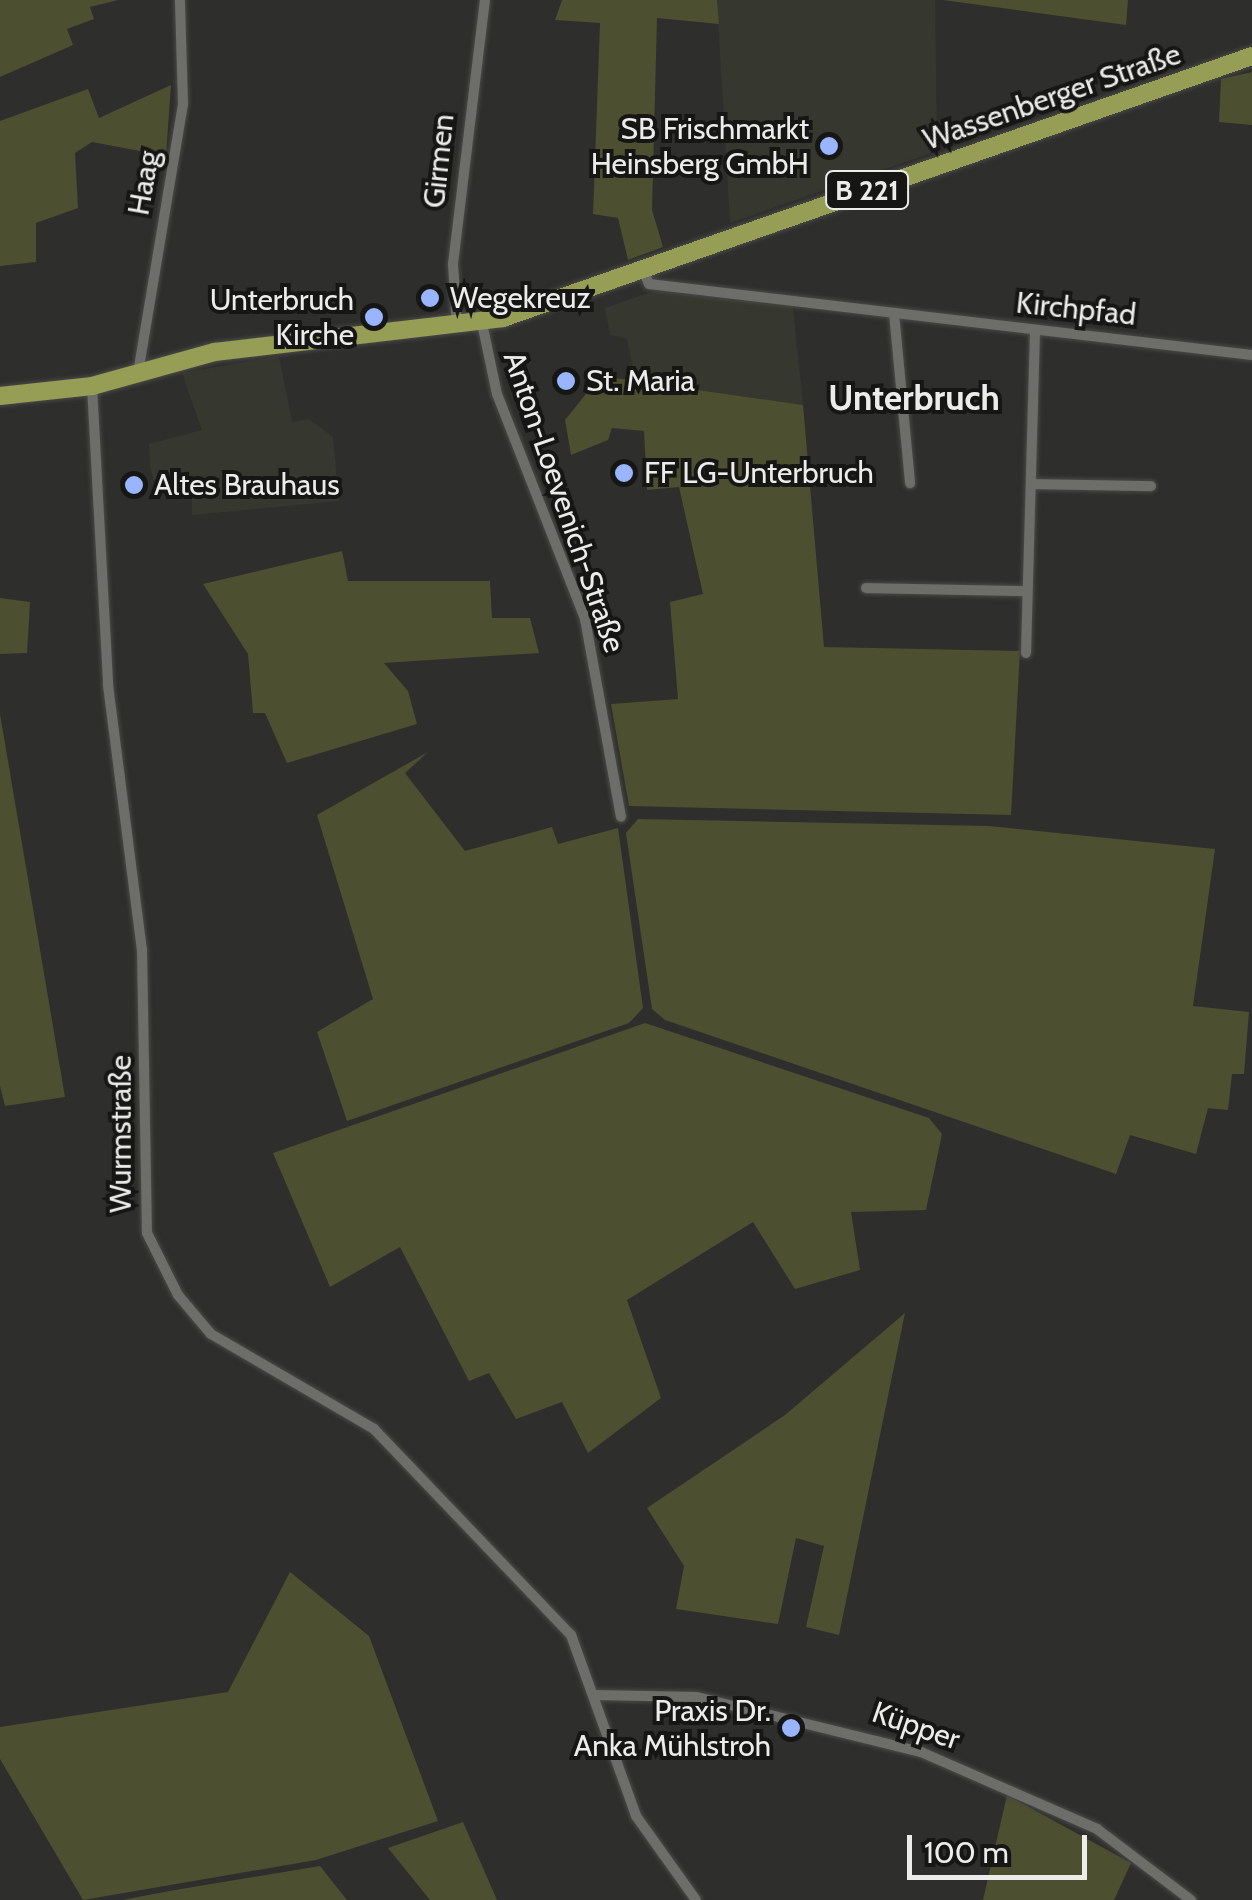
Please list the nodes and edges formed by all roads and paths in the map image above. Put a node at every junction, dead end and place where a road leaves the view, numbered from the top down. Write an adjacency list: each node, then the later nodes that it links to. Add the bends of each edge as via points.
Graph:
1 (180, 0): 10 (street, Haag, via 184,104)
2 (484, 0): 7 (street, Girmen, via 453,264)
3 (1252, 56): 4 (main road, Wassenberger Straße / B 221)
4 (644, 270): 5 (street, Kirchpfad, via 649,284); 6 (main road, Wassenberger Straße / B 221)
5 (894, 314): 8 (street, Kirchpfad); 13 (street)
6 (482, 323): 7 (main road, Wassenberger Straße / B 221); 19 (street, Anton-Loevenich-Straße, via 497,394 586,619)
7 (457, 327): 10 (main road, Wassenberger Straße / B 221, via 215,352)
8 (1036, 330): 9 (street, Kirchpfad); 14 (street)
9 (1252, 355)
10 (138, 373): 11 (main road, Wassenberger Straße / B 221)
11 (92, 386): 12 (main road, Wassenberger Straße / B 221); 20 (street, Wurmstraße, via 108,685 142,950 147,1233 178,1295 211,1334 374,1430 538,1595 572,1635)
12 (0, 396)
13 (910, 483)
14 (1032, 484): 15 (street); 17 (street)
15 (1152, 486)
16 (866, 588): 17 (street)
17 (1026, 591): 18 (street)
18 (1026, 652)
19 (621, 817)
20 (593, 1695): 21 (street, Wurmstraße, via 636,1816); 22 (street, Küpper, via 697,1697 920,1752 1097,1829)
21 (696, 1900)
22 (1190, 1900)

